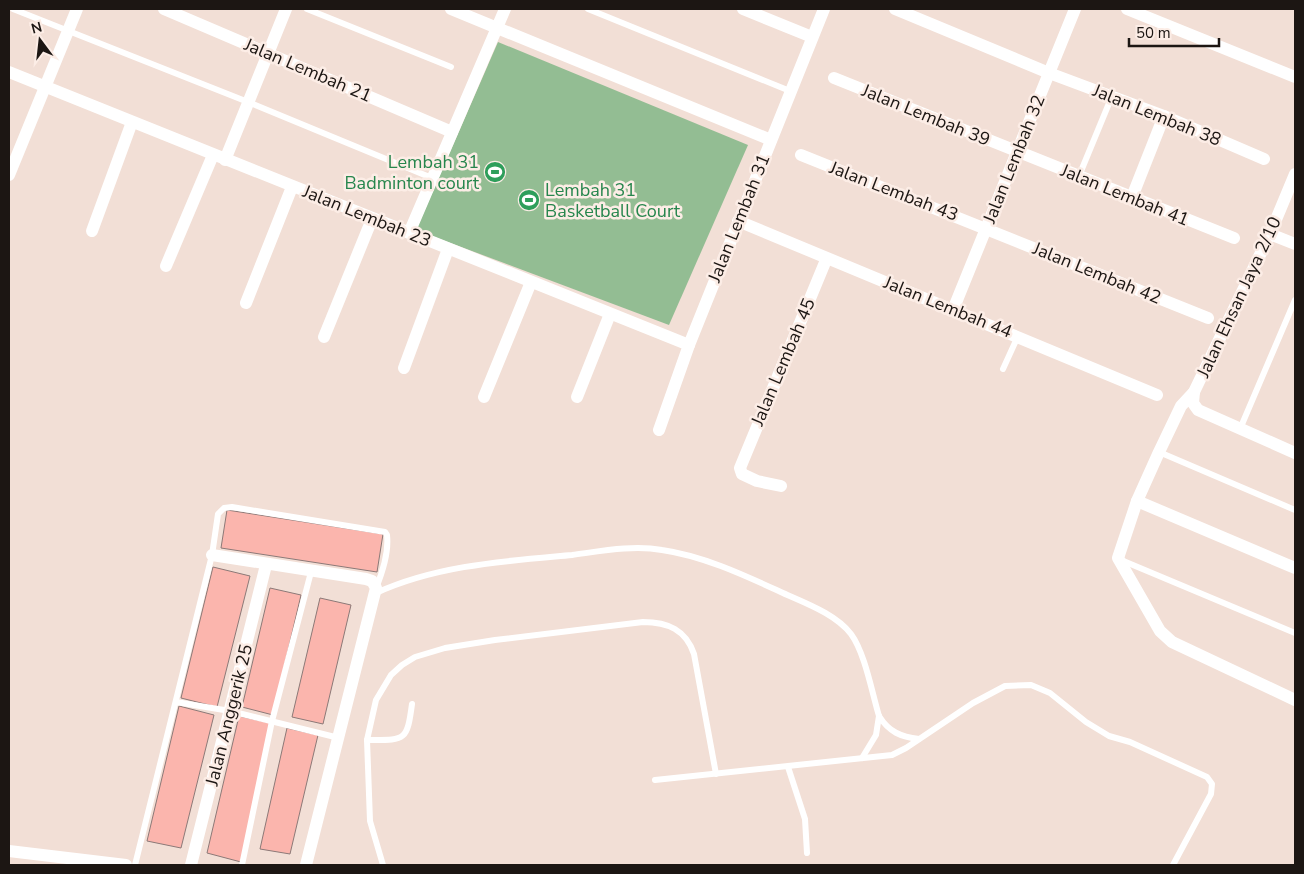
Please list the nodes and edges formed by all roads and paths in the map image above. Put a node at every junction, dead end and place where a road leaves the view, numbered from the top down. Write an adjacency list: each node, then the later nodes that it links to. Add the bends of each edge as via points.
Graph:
1 (13, 9): 16 (lane)
2 (77, 9): 16 (street)
3 (164, 9): 18 (street, Jalan Lembah 21)
4 (286, 9): 18 (street)
5 (307, 9): 19 (lane)
6 (451, 9): 15 (street)
7 (506, 9): 15 (street)
8 (588, 9): 25 (lane)
9 (742, 9): 14 (street)
10 (824, 9): 17 (street, Jalan Lembah 31)
11 (895, 9): 21 (street, Jalan Lembah 38)
12 (1075, 9): 21 (street, Jalan Lembah 32)
13 (1127, 9): 22 (street)
14 (756, 11): 17 (street)
15 (498, 28): 30 (street); 31 (street)
16 (68, 32): 24 (street); 27 (lane)
17 (812, 37): 25 (street, Jalan Lembah 31)
18 (268, 53): 27 (street); 30 (street, Jalan Lembah 21)
19 (451, 67)
20 (9, 72): 24 (street, Jalan Lembah 23)
21 (1049, 73): 26 (street, Jalan Lembah 38); 32 (street, Jalan Lembah 32)
22 (1295, 76)
23 (834, 78): 32 (street, Jalan Lembah 39)
24 (45, 87): 29 (street, Jalan Lembah 23); 37 (street)
25 (790, 91): 31 (street, Jalan Lembah 31)
26 (1112, 96): 28 (street, Jalan Lembah 38); 38 (lane)
27 (248, 102): 36 (street); 39 (lane)
28 (1164, 116): 35 (street, Jalan Lembah 38); 42 (street)
29 (132, 122): 33 (street, Jalan Lembah 23); 46 (street)
30 (452, 132): 39 (street)
31 (771, 140): 44 (street, Jalan Lembah 31)
32 (1017, 152): 38 (street, Jalan Lembah 41); 45 (street, Jalan Lembah 32)
33 (213, 155): 36 (street, Jalan Lembah 23); 53 (street)
34 (801, 155): 45 (street, Jalan Lembah 43)
35 (1264, 159)
36 (225, 160): 41 (street, Jalan Lembah 23)
37 (9, 175)
38 (1079, 176): 42 (street, Jalan Lembah 41)
39 (432, 178): 47 (street)
40 (1294, 181): 48 (street, Jalan Ehsan Jaya 2/10)
41 (292, 187): 43 (street, Jalan Lembah 23); 56 (street)
42 (1132, 196): 49 (street, Jalan Lembah 41)
43 (372, 219): 47 (street, Jalan Lembah 23); 61 (street)
44 (738, 222): 52 (street, Jalan Lembah 44); 62 (street, Jalan Lembah 31)
45 (986, 228): 57 (street, Jalan Lembah 32); 59 (street, Jalan Lembah 42)
46 (92, 230)
47 (409, 234): 51 (street, Jalan Lembah 23)
48 (1270, 234): 50 (street); 65 (street, Jalan Ehsan Jaya 2/10)
49 (1234, 238)
50 (1295, 244)
51 (448, 249): 54 (street, Jalan Lembah 23); 63 (street)
52 (826, 260): 57 (street, Jalan Lembah 44); 73 (street, Jalan Lembah 45, via 740,465 745,476 768,485)
53 (166, 266)
54 (531, 282): 58 (street, Jalan Lembah 23); 67 (street)
55 (1295, 300): 70 (lane)
56 (246, 304)
57 (953, 310): 60 (street, Jalan Lembah 44)
58 (610, 314): 62 (street, Jalan Lembah 23); 68 (street)
59 (1208, 318)
60 (1018, 336): 64 (lane); 66 (street, Jalan Lembah 44)
61 (324, 337)
62 (689, 345): 69 (street, Jalan Lembah 31)
63 (404, 368)
64 (1003, 369)
65 (1194, 392): 70 (street, via 1198,410); 71 (street, Jalan Ehsan Jaya 2/10, via 1180,406)
66 (1157, 394)
67 (484, 397)
68 (578, 397)
69 (659, 430)
70 (1240, 430): 72 (street)
71 (1159, 452): 74 (street, Jalan Ehsan Jaya 2/10); 75 (lane)
72 (1295, 453)
73 (781, 486)
74 (1137, 501): 77 (street, Jalan Ehsan Jaya 2/10); 79 (street)
75 (1295, 510)
76 (212, 555): 78 (street); 81 (lane, via 218,514 224,508 385,532 388,542); 84 (lane)
77 (1118, 558): 82 (lane); 83 (street, via 1160,631 1172,642)
78 (266, 565): 80 (street); 86 (street, Jalan Anggerik 25)
79 (1295, 568)
80 (311, 572): 81 (street, via 366,579 372,581); 88 (lane)
81 (376, 591): 87 (lane, via 414,577 492,563 623,549 646,548 678,553 750,578 843,625 858,647); 89 (street)
82 (1295, 633)
83 (1295, 700)
84 (176, 702): 86 (lane); 100 (lane)
85 (412, 704): 91 (lane, via 408,728 402,736 391,740)
86 (230, 711): 88 (lane); 101 (street, Jalan Anggerik 25)
87 (878, 716): 90 (lane, via 895,733); 92 (lane, via 876,735)
88 (272, 721): 89 (lane); 102 (lane)
89 (339, 738): 103 (street)
90 (919, 739): 92 (lane, via 892,754); 105 (lane, via 1005,686 1031,685 1050,693 1109,736 1130,742 1206,777 1212,784 1211,794)
91 (367, 740): 94 (lane, via 376,700 391,675 415,657 445,648 495,640 656,622 678,629 691,644); 104 (lane, via 370,821)
92 (862, 758): 93 (lane)
93 (788, 768): 94 (lane); 97 (lane, via 805,819)
94 (716, 774): 95 (lane)
95 (655, 780)
96 (9, 851): 98 (street)
97 (807, 853)
98 (57, 861): 99 (street)
99 (120, 865)
100 (135, 865)
101 (192, 865)
102 (242, 865)
103 (306, 865)
104 (383, 865)
105 (1172, 865)

